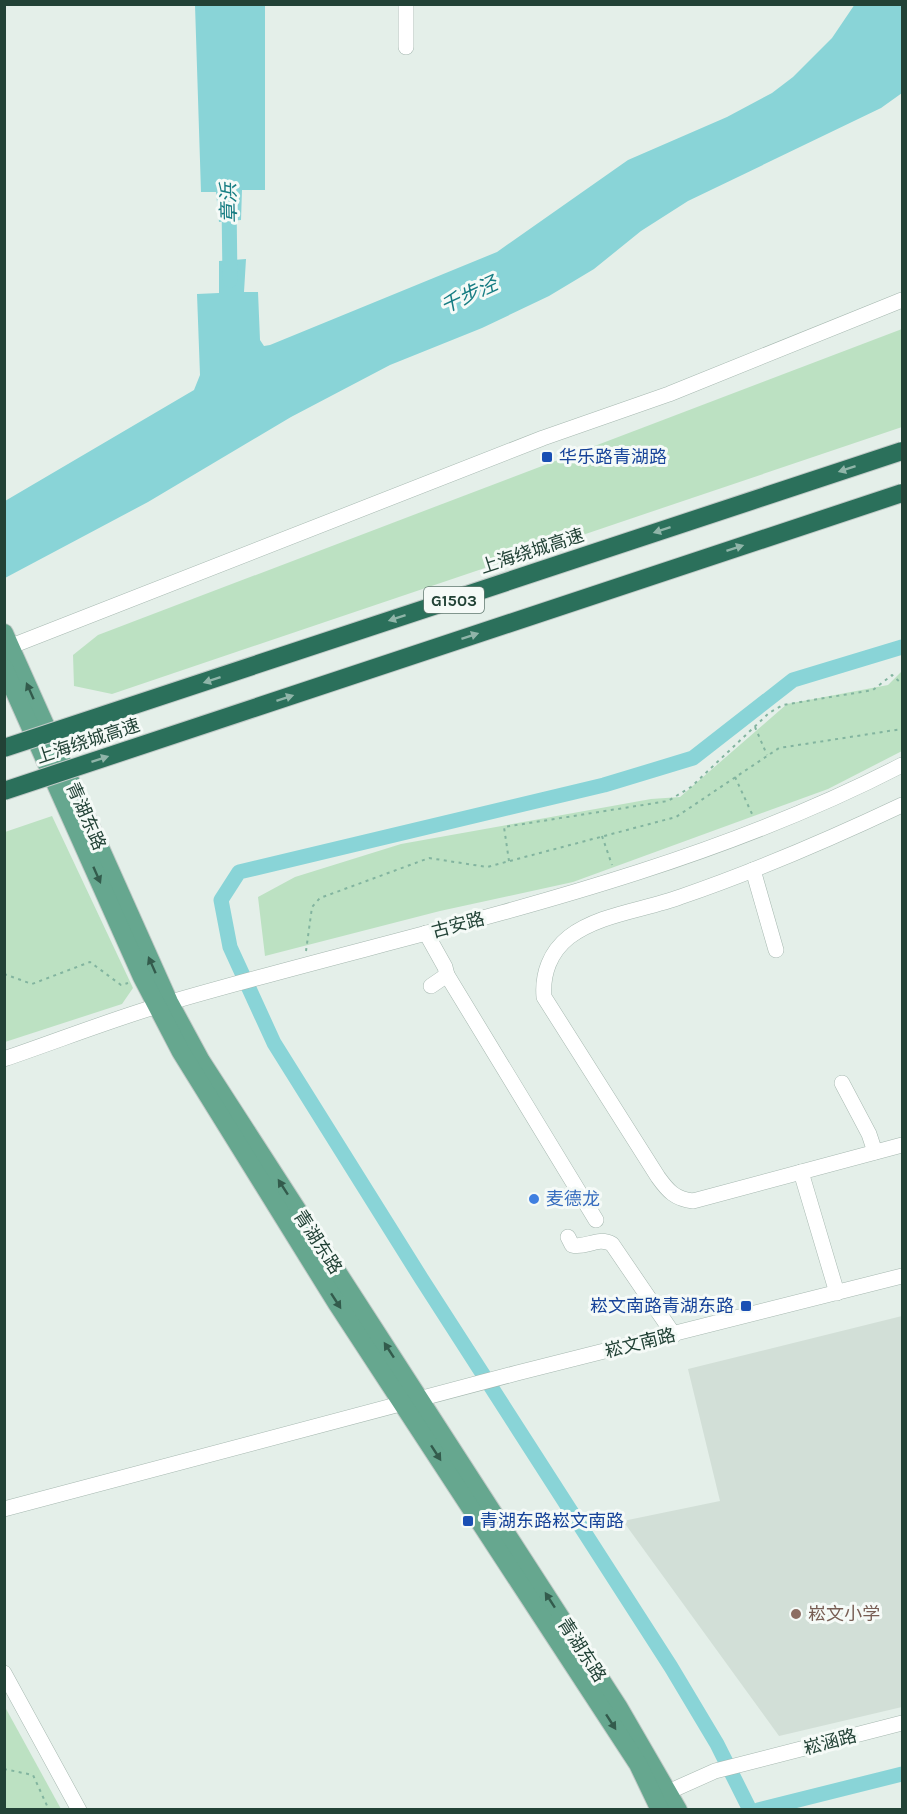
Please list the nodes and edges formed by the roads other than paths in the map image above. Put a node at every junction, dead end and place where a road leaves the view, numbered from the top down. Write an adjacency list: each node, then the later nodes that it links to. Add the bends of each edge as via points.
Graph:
1 (406, 4): 2 (street)
2 (406, 47)
3 (903, 300): 6 (street, via 669,394 543,438)
4 (903, 451): 8 (highway, 上海绕城高速 / G1503, one-way to 8, bridge)
5 (903, 493): 10 (highway, 上海绕城高速 / G1503, one-way to 5, bridge)
6 (6, 643): 17 (main road, 青湖东路, one-way to 6)
7 (4, 668): 17 (main road, 青湖东路, one-way to 17, via 142,977)
8 (4, 748)
9 (903, 765): 13 (street, 古安路, via 759,829 617,881)
10 (4, 790)
11 (903, 805): 12 (street)
12 (753, 870): 14 (street); 22 (street, via 610,918 569,937 546,966 544,997 669,1192 693,1201)
13 (426, 933): 15 (street); 17 (street, 古安路)
14 (776, 950)
15 (447, 975): 16 (street); 23 (street)
16 (431, 986)
17 (163, 1004): 18 (street, 古安路); 28 (main road, 青湖东路)
18 (4, 1059)
19 (842, 1083): 21 (street)
20 (903, 1145): 21 (street)
21 (875, 1152): 22 (street)
22 (801, 1172): 26 (street)
23 (596, 1220)
24 (568, 1237): 27 (street, via 577,1246 597,1240 612,1244)
25 (903, 1276): 26 (street, 崧文南路)
26 (837, 1293): 27 (street, 崧文南路)
27 (674, 1335): 28 (street, 崧文南路)
28 (413, 1401): 29 (street, 崧文南路); 33 (main road, 青湖东路, via 619,1708)
29 (4, 1509)
30 (4, 1673): 32 (street)
31 (903, 1723): 33 (street, 崧涵路, via 715,1771)
32 (66, 1789): 34 (street); 35 (street)
33 (662, 1800): 36 (main road, 青湖东路)
34 (73, 1809)
35 (79, 1809)
36 (678, 1809)

